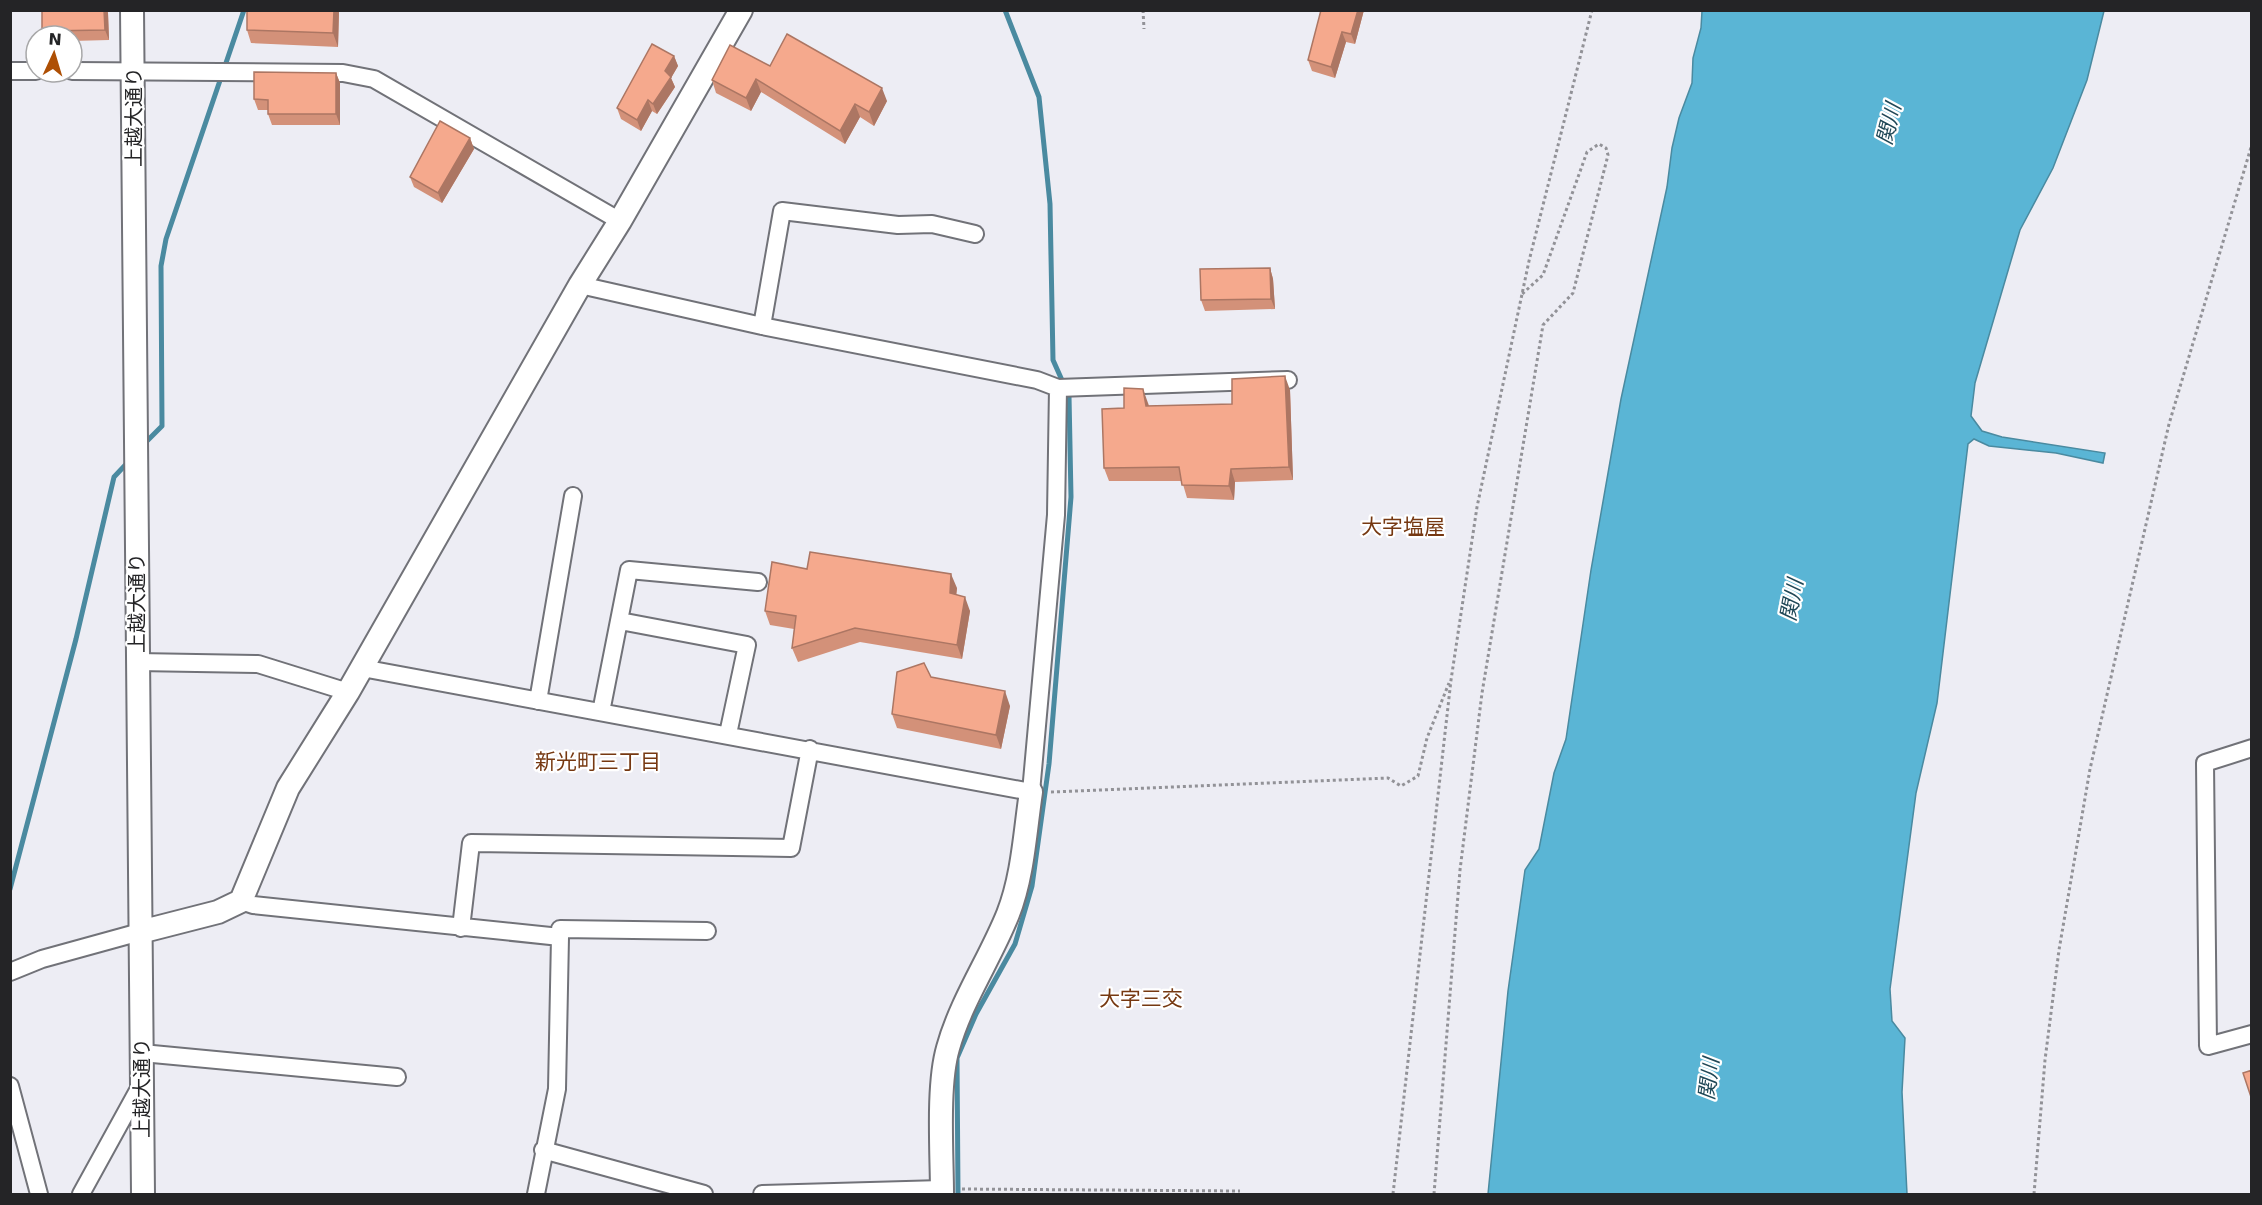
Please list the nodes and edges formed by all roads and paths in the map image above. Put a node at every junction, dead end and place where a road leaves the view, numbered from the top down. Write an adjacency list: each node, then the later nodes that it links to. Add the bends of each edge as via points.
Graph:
1 (132, 10): 7 (street, 上越大通り)
2 (741, 10): 9 (street)
3 (1143, 10): 5 (path)
4 (1592, 10): 12 (path)
5 (1144, 29)
6 (84, 70): 7 (street)
7 (134, 70): 9 (street, via 343,73 374,79); 19 (street, 上越大通り)
8 (2252, 144): 51 (path, via 2169,424 2090,769 2058,961)
9 (620, 221): 11 (street)
10 (975, 234): 13 (street, via 932,224 898,225 782,211)
11 (579, 285): 13 (street); 20 (street)
12 (1521, 295): 21 (path, via 1477,507); 50 (path, via 1543,275 1587,152 1599,144 1608,155 1573,293 1543,325 1482,693 1460,870)
13 (762, 326): 15 (street, via 1037,380)
14 (1288, 380): 15 (street)
15 (1058, 388): 28 (street, via 1056,515)
16 (573, 496): 23 (street)
17 (758, 582): 18 (street, via 629,570)
18 (620, 621): 24 (street); 25 (street, via 747,645)
19 (137, 662): 22 (street, via 258,664); 32 (street, 上越大通り)
20 (362, 668): 22 (street); 23 (street)
21 (1451, 680): 28 (path, via 1426,738 1418,776 1401,786 1388,778); 49 (path)
22 (348, 692): 29 (street, via 288,788)
23 (538, 700): 24 (street)
24 (602, 712): 25 (street)
25 (728, 735): 27 (street)
26 (2252, 748): 35 (street, via 2205,763 2208,1046)
27 (810, 749): 28 (street); 30 (street, via 791,848 471,843)
28 (1031, 792): 42 (street, via 1009,913 947,1049)
29 (241, 901): 30 (street); 32 (street, via 218,912)
30 (461, 928): 33 (street)
31 (707, 931): 33 (street, via 560,929)
32 (140, 932): 34 (street, via 42,959); 36 (street, 上越大通り)
33 (560, 937): 40 (street, via 557,1089)
34 (10, 972)
35 (2252, 1034)
36 (142, 1053): 37 (street); 38 (street, 上越大通り)
37 (398, 1077)
38 (141, 1084): 44 (street); 45 (street, 上越大通り)
39 (10, 1086): 43 (street)
40 (543, 1150): 46 (street); 47 (street)
41 (1240, 1191): 42 (path)
42 (942, 1192): 48 (street)
43 (39, 1194)
44 (81, 1194)
45 (143, 1194)
46 (536, 1194)
47 (704, 1194)
48 (762, 1194)
49 (1393, 1194)
50 (1434, 1194)
51 (2034, 1194)

